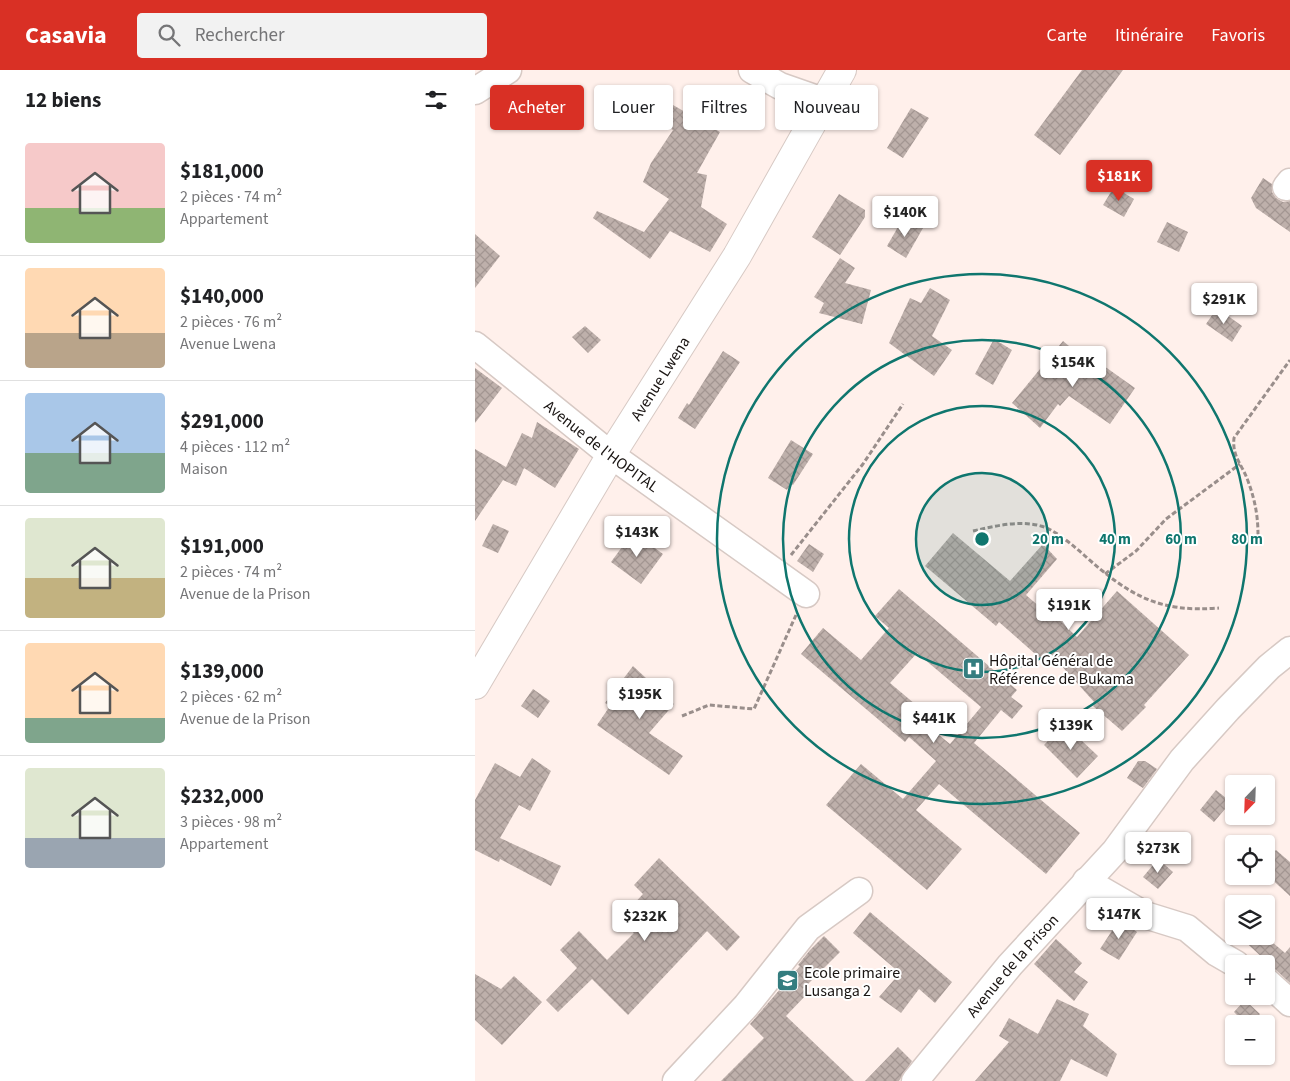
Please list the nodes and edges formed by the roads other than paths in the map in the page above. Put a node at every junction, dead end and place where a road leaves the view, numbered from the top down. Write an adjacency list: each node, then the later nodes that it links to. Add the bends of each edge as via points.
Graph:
1 (508, 70): 6 (street)
2 (752, 70): 4 (street)
3 (842, 70): 5 (main road, Avenue Lwena)
4 (778, 85)
5 (833, 85)
6 (475, 91)
7 (807, 130): 9 (main road, Avenue Lwena, via 737,256)
8 (475, 345): 9 (street, Avenue de l'HOPITAL)
9 (611, 455): 10 (street, Avenue de l'HOPITAL); 12 (main road, Avenue Lwena)
10 (806, 594)
11 (1290, 650): 13 (street, Avenue de la Prison, via 1227,709 1182,760 1115,851)
12 (475, 685)
13 (1086, 881): 15 (street, via 1145,915 1187,928); 19 (street, Avenue de la Prison, via 1010,965)
14 (859, 891): 18 (street, via 808,928 746,1006)
15 (1225, 958)
16 (1275, 989): 17 (street)
17 (1290, 1003)
18 (676, 1081)
19 (915, 1081)

